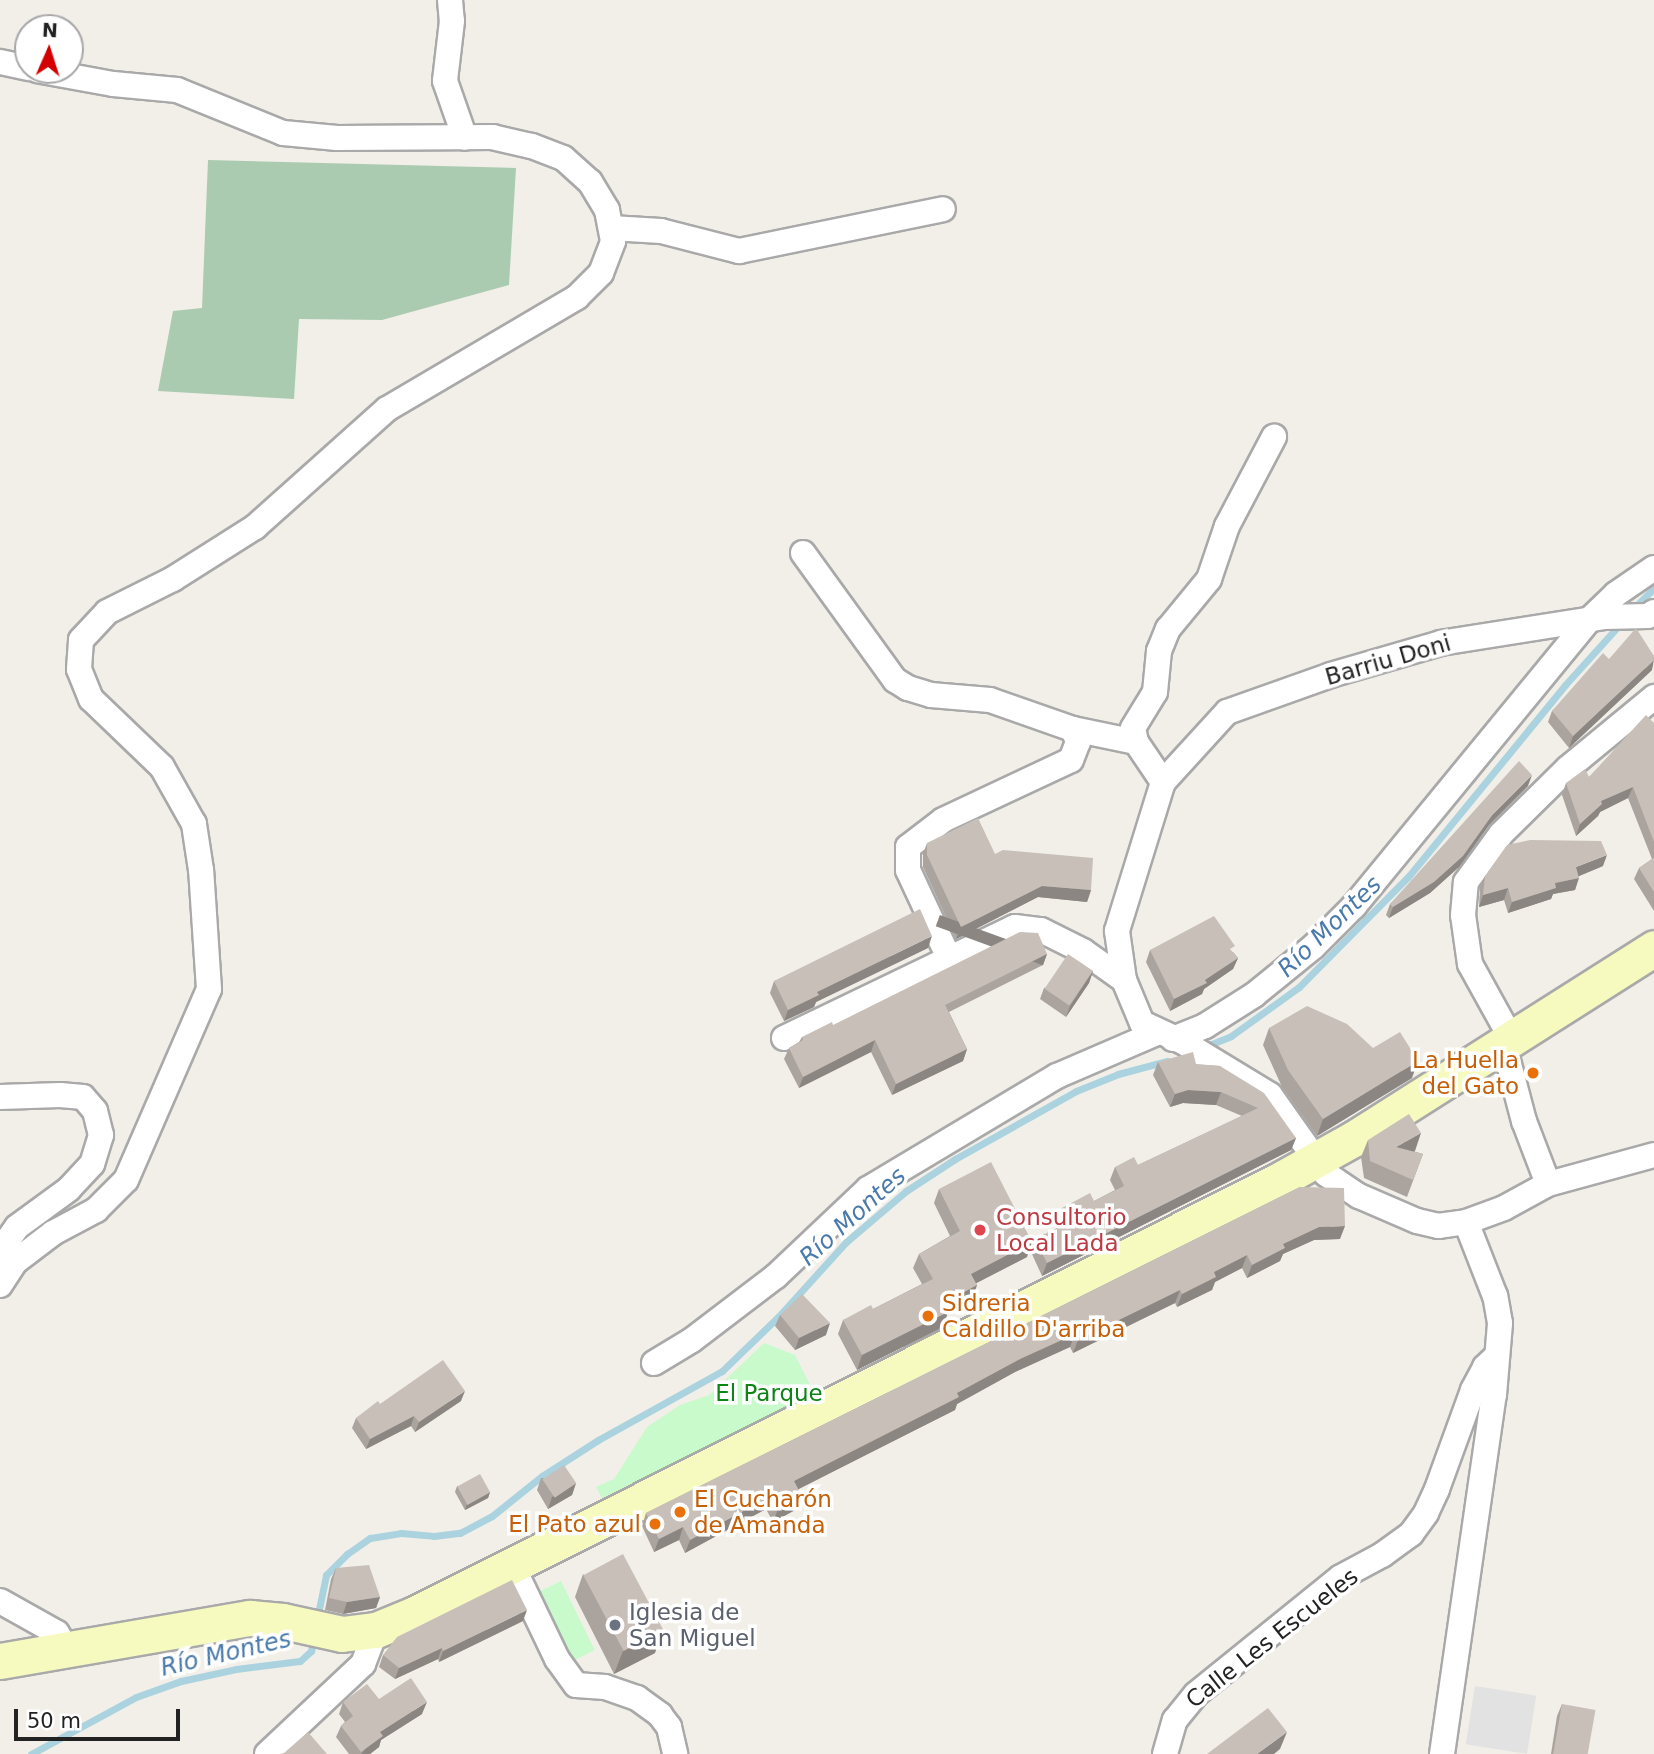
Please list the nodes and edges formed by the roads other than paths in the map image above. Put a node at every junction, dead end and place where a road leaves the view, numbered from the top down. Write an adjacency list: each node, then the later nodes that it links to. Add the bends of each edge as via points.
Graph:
1 (450, 0): 3 (street, via 445,81)
2 (84, 79): 3 (street, via 177,90 283,133 337,138)
3 (465, 138): 5 (street, via 493,137 562,158 590,182)
4 (943, 209): 5 (street, via 739,251 661,231)
5 (611, 228): 27 (street, via 613,241 601,273 577,297 387,409 255,527 173,579 107,612 81,640 79,669 91,699 162,767 194,824 209,989 126,1180 96,1210 53,1233 15,1262)
6 (1274, 437): 13 (street, via 1227,526 1209,579 1168,629 1159,651 1155,692 1133,728)
7 (803, 553): 12 (street, via 895,680 931,695 990,700)
8 (1654, 568): 10 (street, via 1616,594)
9 (1651, 614): 10 (street, Barriu Doni)
10 (1597, 618): 14 (street, Barriu Doni, via 1441,643 1227,712); 19 (street, via 1354,906 1314,946 1254,995 1205,1026)
11 (1654, 698): 20 (street, via 1568,768 1502,834 1466,882 1463,915 1470,964)
12 (1073, 729): 13 (street); 16 (street, via 1078,741 1071,760 943,820 908,847 908,870)
13 (1136, 742): 14 (street)
14 (1163, 782): 17 (street, Barriu Doni, via 1116,932)
15 (1654, 948): 20 (street)
16 (949, 958): 17 (street, via 1015,927 1041,930 1083,951); 18 (street)
17 (1124, 980): 19 (street, Barriu Doni, via 1142,1023)
18 (784, 1038)
19 (1171, 1038): 23 (street, Barriu Doni, via 1270,1095); 29 (street, via 1057,1076 868,1189 776,1276)
20 (1508, 1043): 23 (street); 24 (street, via 1524,1121)
21 (0, 1097): 26 (street, via 83,1097 95,1111 101,1135 92,1164 69,1189 17,1227)
22 (1654, 1155): 24 (street, Barriu Doni)
23 (1316, 1159): 25 (street, Barriu Doni, via 1326,1174 1359,1196 1416,1221 1438,1226); 30 (street)
24 (1548, 1184): 25 (street, Barriu Doni)
25 (1466, 1222): 28 (street, via 1495,1296 1500,1323)
26 (0, 1251)
27 (0, 1285)
28 (1497, 1356): 37 (street, Calle Les Escueles, via 1473,1390 1437,1489 1411,1534 1340,1577 1196,1694 1175,1720); 38 (street)
29 (654, 1363)
30 (512, 1565): 32 (street); 36 (street, via 557,1660 576,1685 605,1687 637,1698 669,1727)
31 (0, 1601): 33 (street, via 57,1633)
32 (376, 1630): 33 (street, via 342,1634 250,1618); 35 (street, via 363,1664)
33 (67, 1648): 34 (street)
34 (0, 1661)
35 (267, 1754)
36 (675, 1754)
37 (1165, 1754)
38 (1442, 1754)

